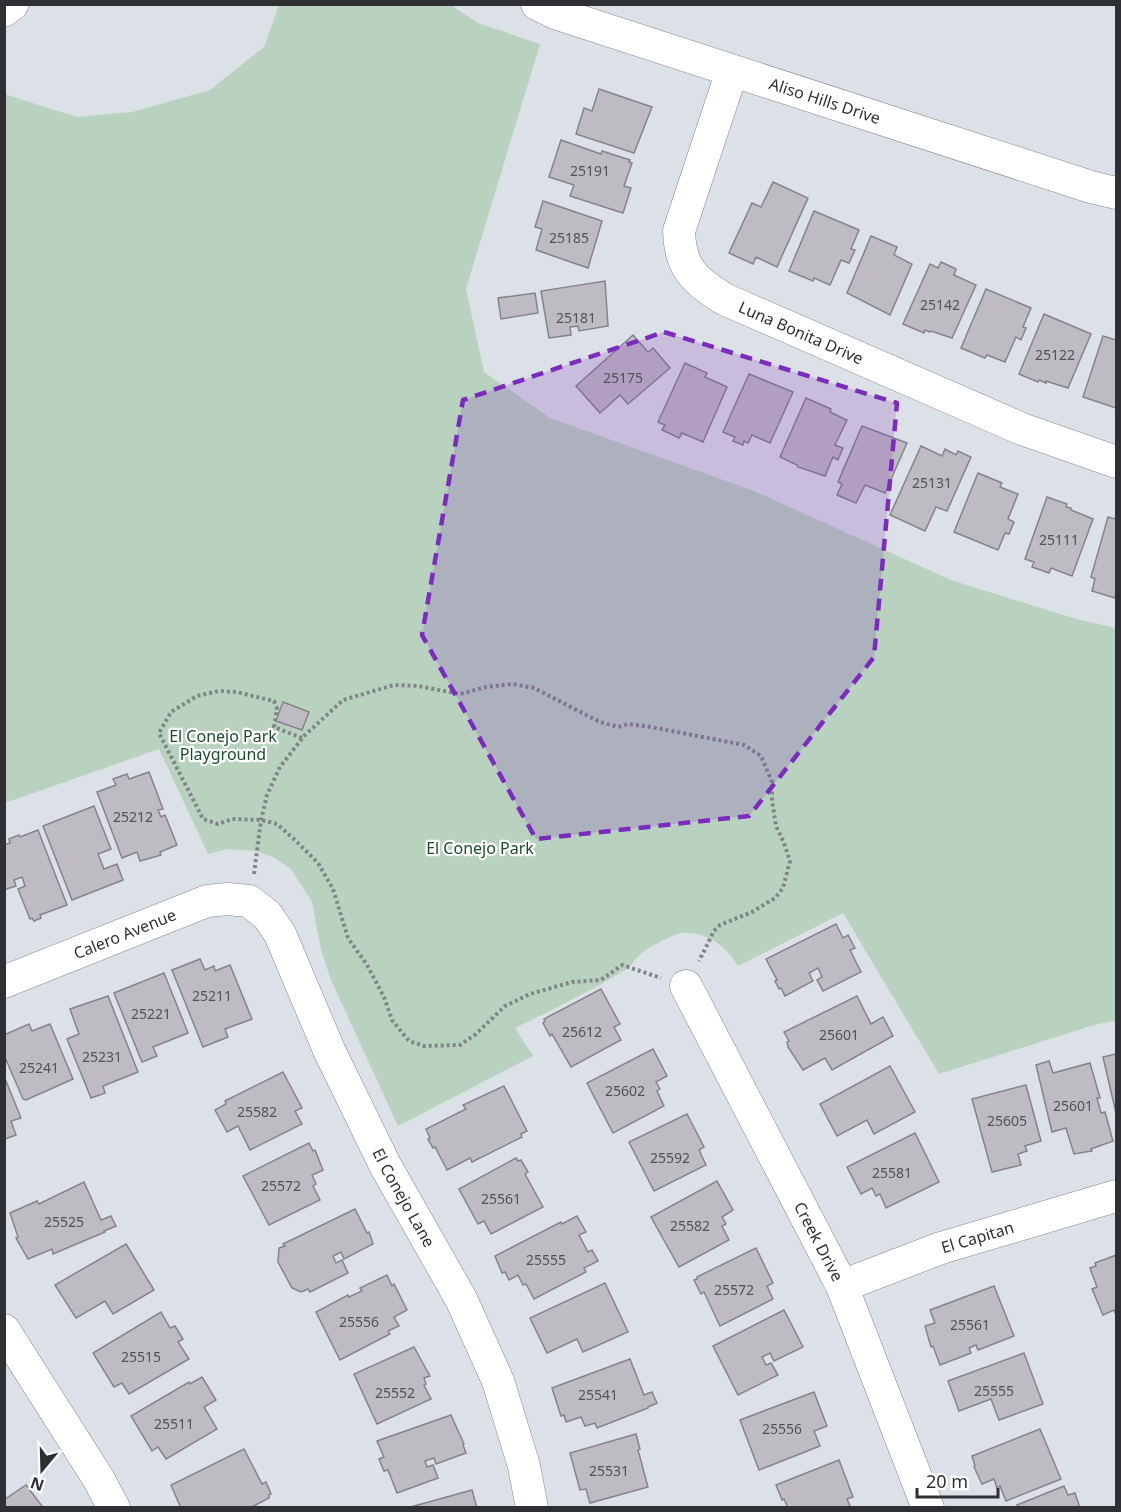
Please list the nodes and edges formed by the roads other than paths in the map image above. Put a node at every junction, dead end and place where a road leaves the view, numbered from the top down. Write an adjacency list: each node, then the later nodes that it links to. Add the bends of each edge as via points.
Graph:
1 (12, 4): 3 (main road)
2 (550, 7): 4 (street, Aliso Hills Drive)
3 (4, 10)
4 (732, 70): 5 (street, Aliso Hills Drive); 6 (street, Luna Bonita Drive, via 679,231 687,270 703,286 724,298 1022,429)
5 (1116, 193)
6 (1116, 462)
7 (249, 901): 8 (street, Calero Avenue, via 207,901); 14 (street, El Conejo Lane, via 267,915 280,934 329,1050 385,1165 460,1299 498,1381 524,1466)
8 (4, 982)
9 (686, 986): 11 (street, Creek Drive)
10 (1116, 1196): 11 (street, El Capitan, via 941,1248)
11 (842, 1286): 15 (street, Creek Drive)
12 (4, 1330): 13 (street)
13 (114, 1508)
14 (532, 1508)
15 (928, 1508)

